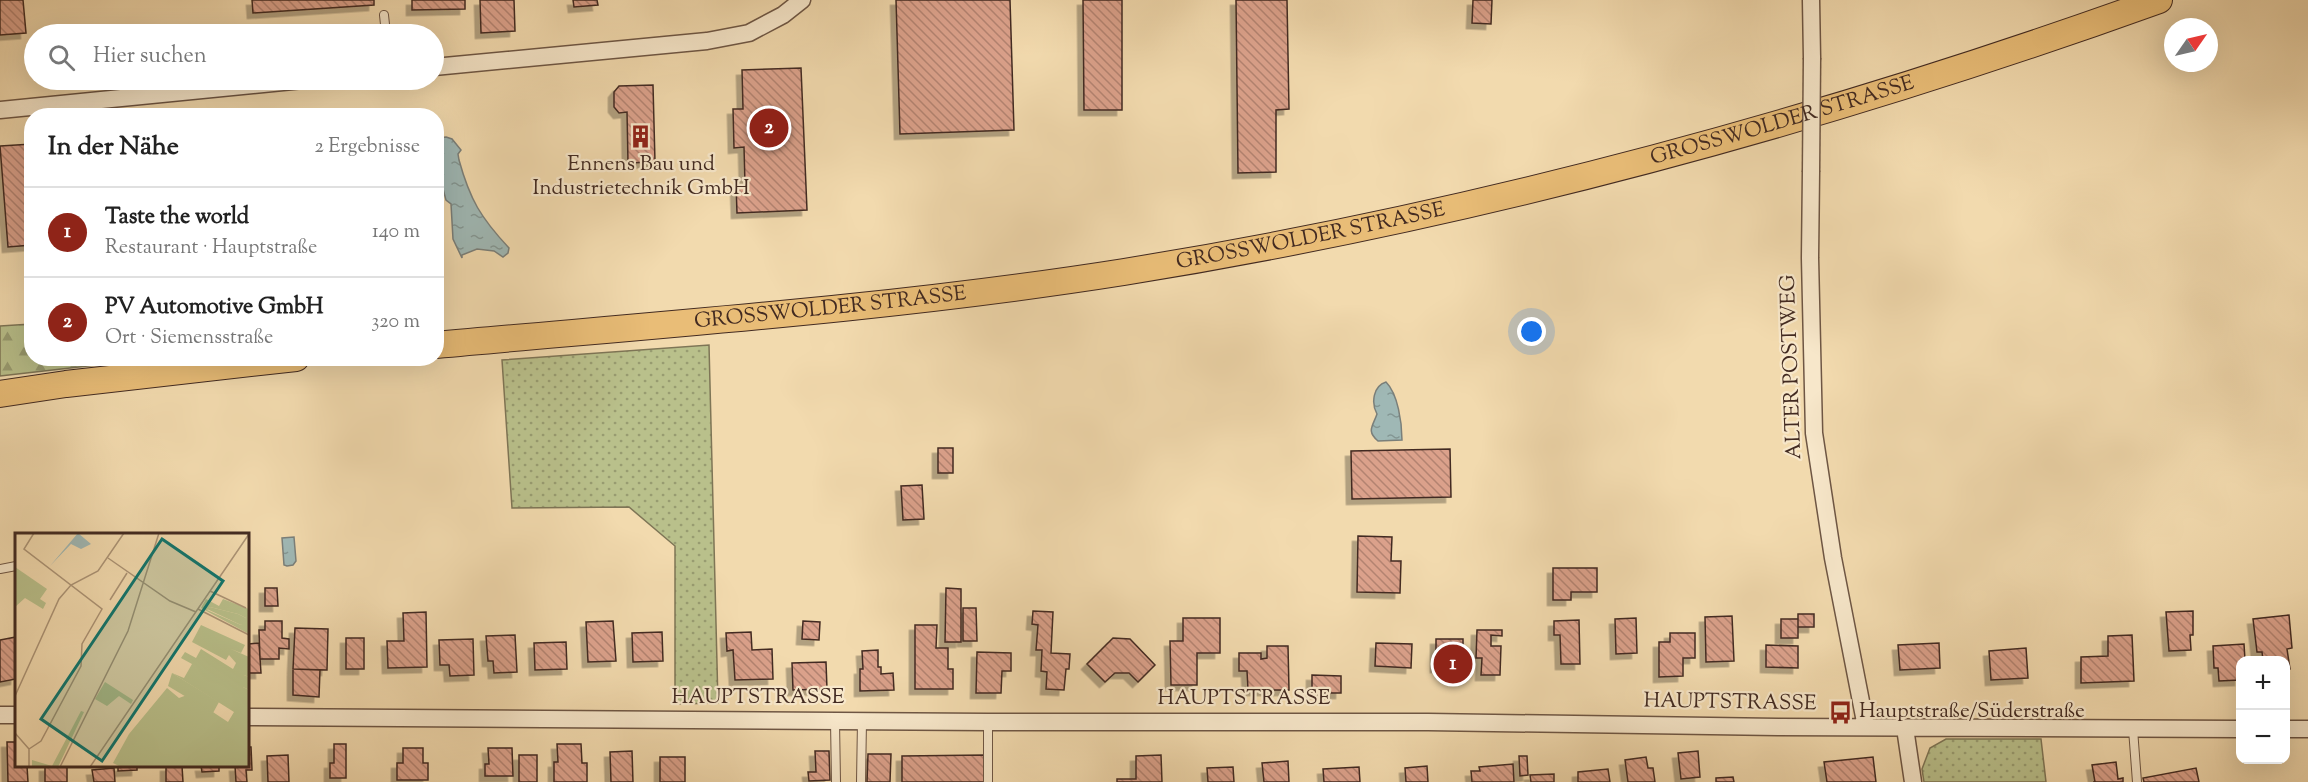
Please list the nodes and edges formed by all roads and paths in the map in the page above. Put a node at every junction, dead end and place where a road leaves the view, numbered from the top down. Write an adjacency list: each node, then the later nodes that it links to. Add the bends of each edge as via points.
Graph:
1 (802, 0): 6 (street, via 748,33 707,41)
2 (1811, 0): 18 (street, ALTER POSTWEG, bridge, via 1814,433 1833,558)
3 (2159, 0): 9 (main road, GROSSWOLDER STRASSE, via 1789,121 1466,206 1301,241 949,296)
4 (384, 15): 5 (lane)
5 (385, 24)
6 (444, 65)
7 (202, 90): 8 (street)
8 (0, 110)
9 (444, 344)
10 (224, 366): 11 (main road)
11 (0, 394)
12 (15, 566): 13 (lane)
13 (0, 569)
14 (249, 717): 15 (street, HAUPTSTRASSE)
15 (835, 721): 16 (street, HAUPTSTRASSE); 24 (lane)
16 (862, 721): 17 (street, HAUPTSTRASSE); 25 (lane)
17 (988, 722): 18 (street, HAUPTSTRASSE); 26 (lane)
18 (1866, 727): 19 (street, HAUPTSTRASSE)
19 (1905, 728): 20 (street, HAUPTSTRASSE); 27 (street)
20 (2133, 729): 21 (street, HAUPTSTRASSE); 28 (lane)
21 (2236, 729)
22 (2290, 729): 23 (street)
23 (2308, 729)
24 (836, 782)
25 (861, 782)
26 (988, 782)
27 (1913, 782)
28 (2137, 782)

